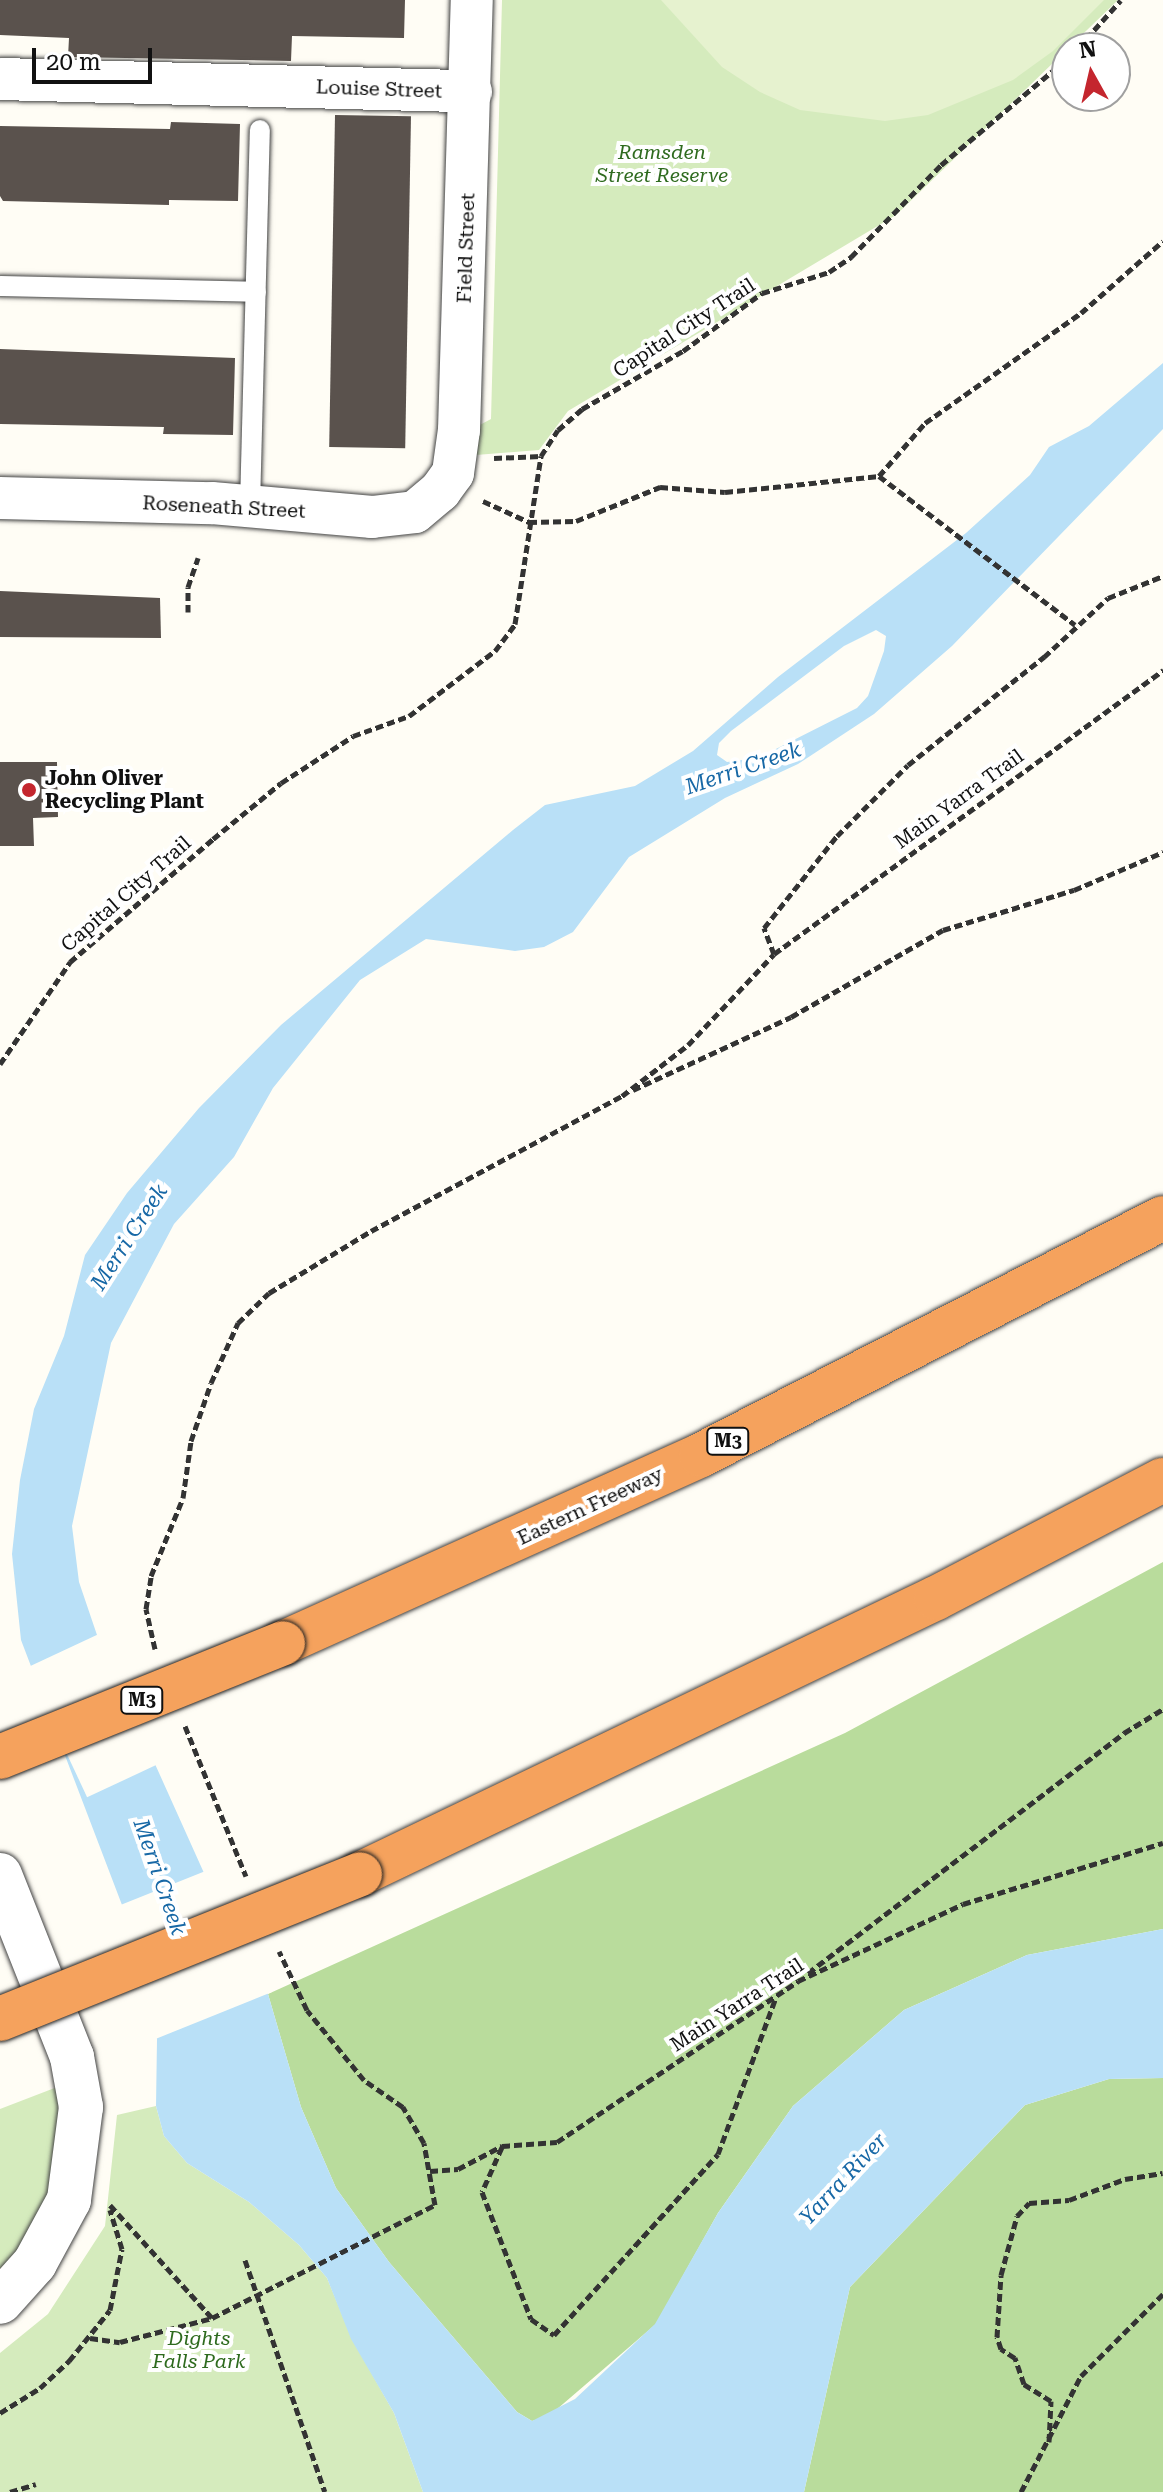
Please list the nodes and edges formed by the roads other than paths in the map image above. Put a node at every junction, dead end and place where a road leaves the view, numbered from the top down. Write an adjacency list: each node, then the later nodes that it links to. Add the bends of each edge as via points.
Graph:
1 (472, 0): 3 (street, Field Street)
2 (0, 79): 3 (street, Louise Street)
3 (471, 91): 7 (street, Field Street, via 459,430 453,473)
4 (260, 130): 6 (lane)
5 (0, 286): 6 (lane)
6 (256, 292): 9 (lane)
7 (440, 491): 9 (street, Roseneath Street, via 415,512 394,516)
8 (0, 498): 9 (street, Roseneath Street)
9 (250, 506)
10 (1163, 1218): 12 (highway, Eastern Freeway / M3, via 701,1455)
11 (1163, 1480): 16 (highway, bridge, via 922,1605 360,1874)
12 (283, 1643): 13 (highway, bridge); 14 (highway, Eastern Freeway / M3, bridge)
13 (0, 1728)
14 (0, 1757)
15 (0, 1875): 17 (street, via 72,2057 81,2107 69,2200 35,2263)
16 (0, 2019)
17 (0, 2302)

